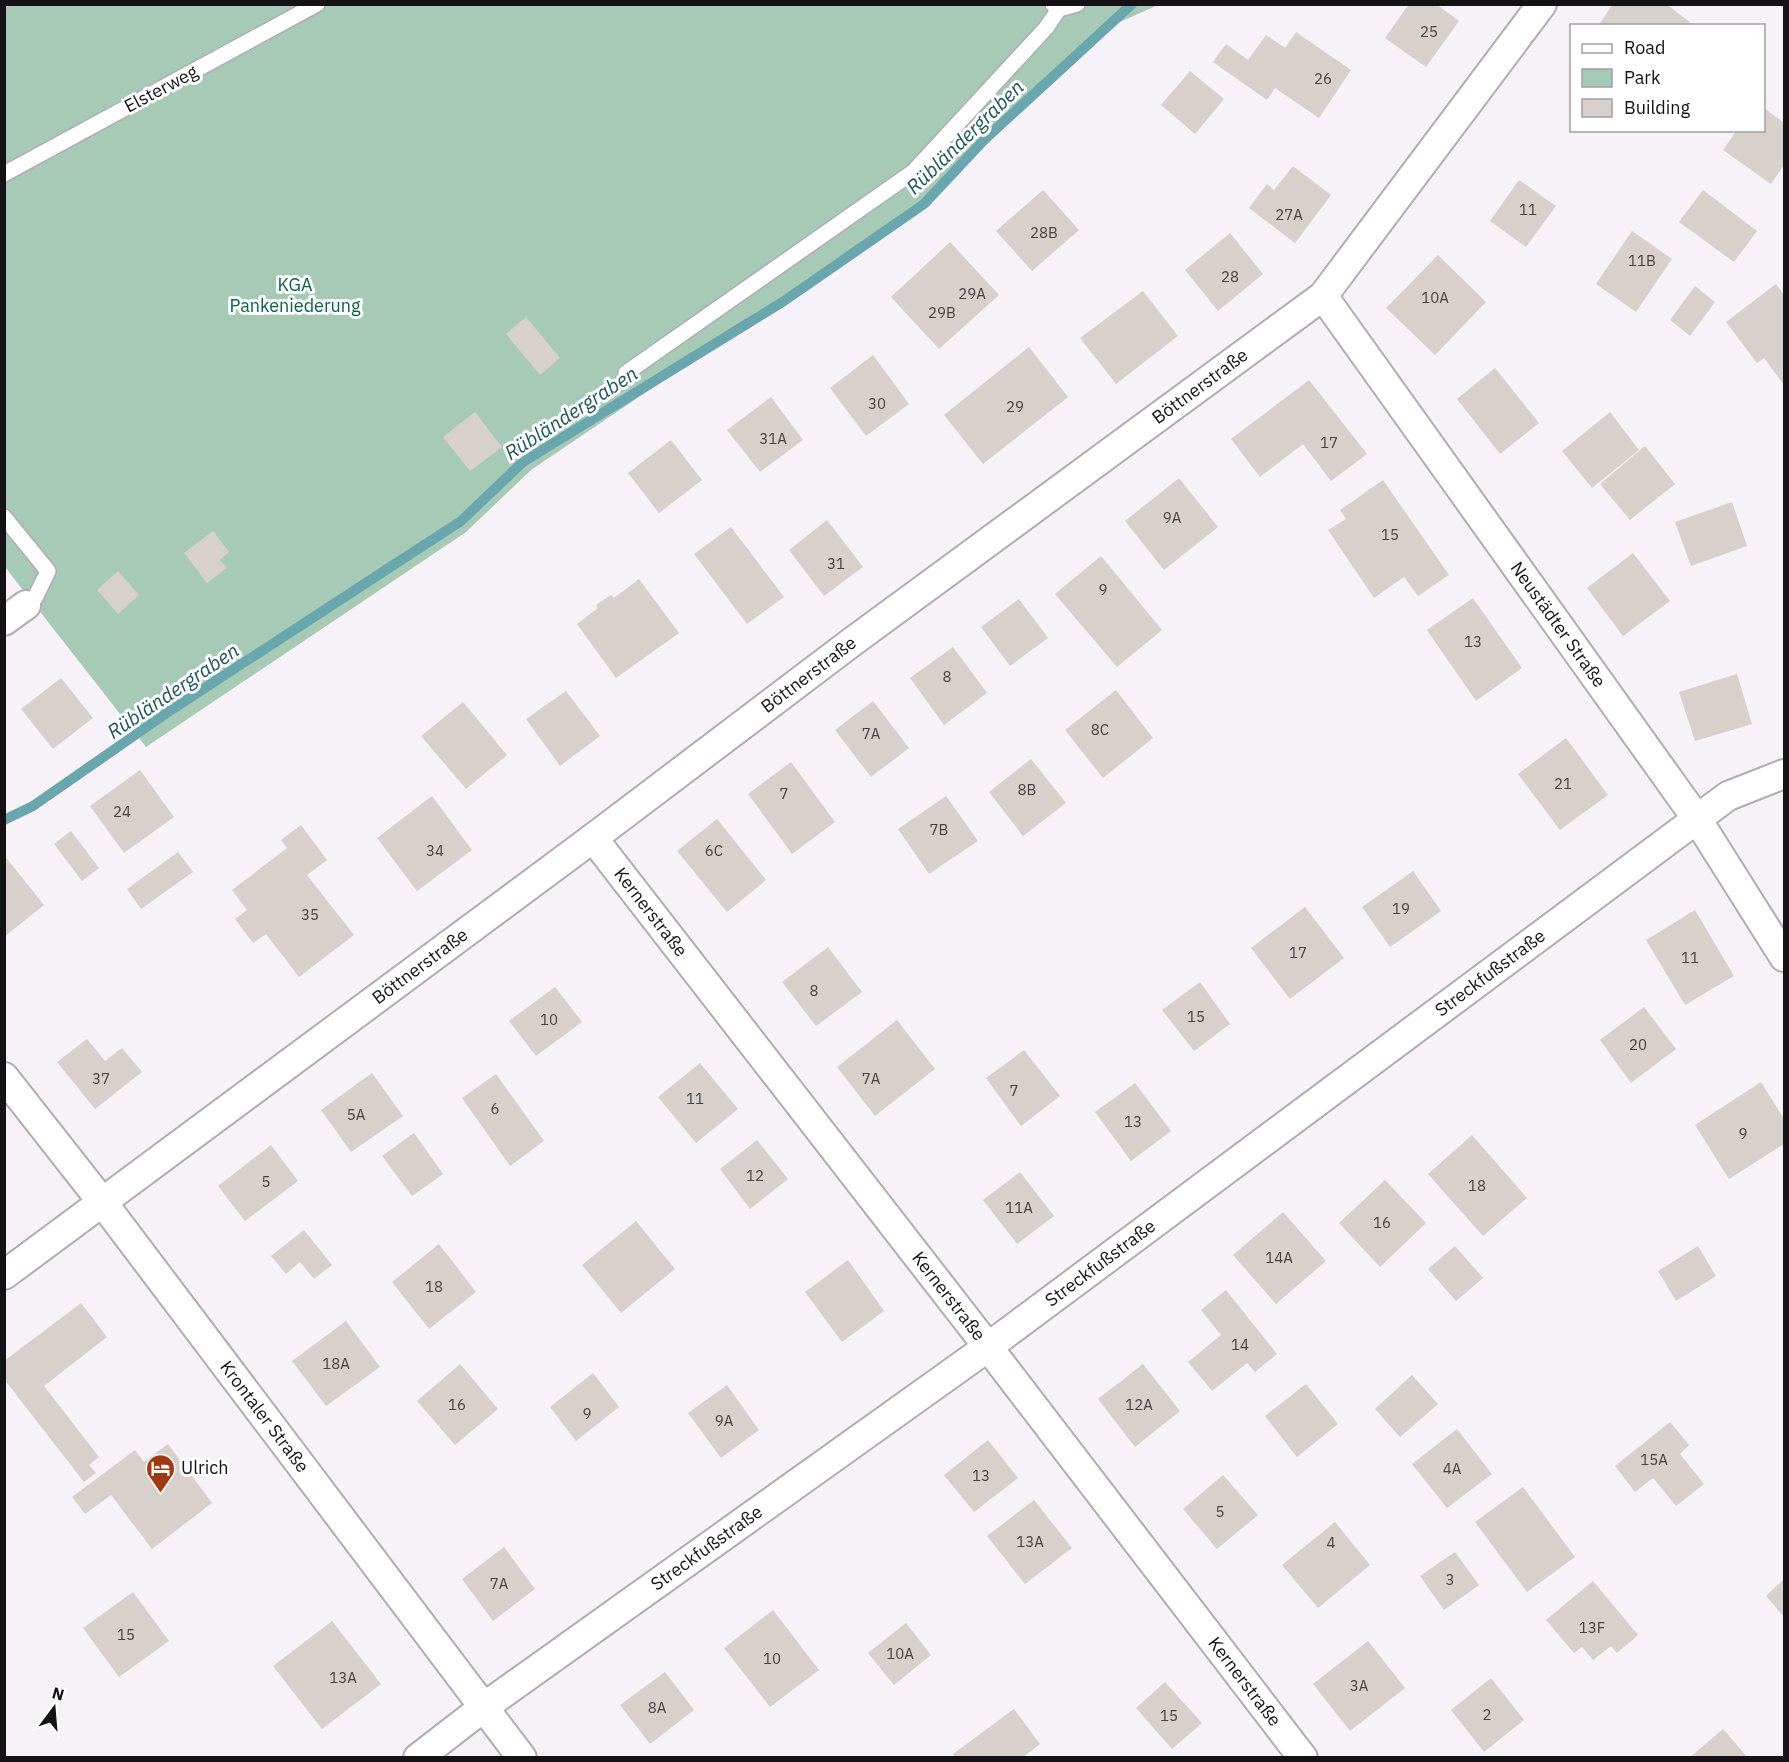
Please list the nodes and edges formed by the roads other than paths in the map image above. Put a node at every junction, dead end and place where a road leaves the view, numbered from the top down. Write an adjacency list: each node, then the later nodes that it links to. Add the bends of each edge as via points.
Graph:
1 (317, 4): 5 (lane, Elsterweg)
2 (1077, 4): 4 (lane)
3 (1542, 4): 6 (street, Böttnerstraße)
4 (1056, 7): 7 (lane, via 1046,28 913,172)
5 (4, 174)
6 (1323, 296): 11 (street, Neustädter Straße); 12 (street, Böttnerstraße)
7 (626, 373)
8 (4, 517): 9 (lane, via 48,571 35,598)
9 (15, 613)
10 (1785, 774): 11 (street, Streckfußstraße, via 1728,796)
11 (1697, 819): 13 (street, Neustädter Straße); 17 (street, Streckfußstraße)
12 (593, 838): 15 (street, Böttnerstraße); 17 (street, Kernerstraße)
13 (1785, 957)
14 (4, 1077): 15 (street, Krontaler Straße)
15 (103, 1203): 16 (street, Böttnerstraße); 18 (street, Krontaler Straße)
16 (4, 1275)
17 (988, 1347): 18 (street, Streckfußstraße); 21 (street, Kernerstraße)
18 (484, 1707): 19 (street, Streckfußstraße); 20 (street, Krontaler Straße)
19 (418, 1758)
20 (522, 1758)
21 (1303, 1758)

